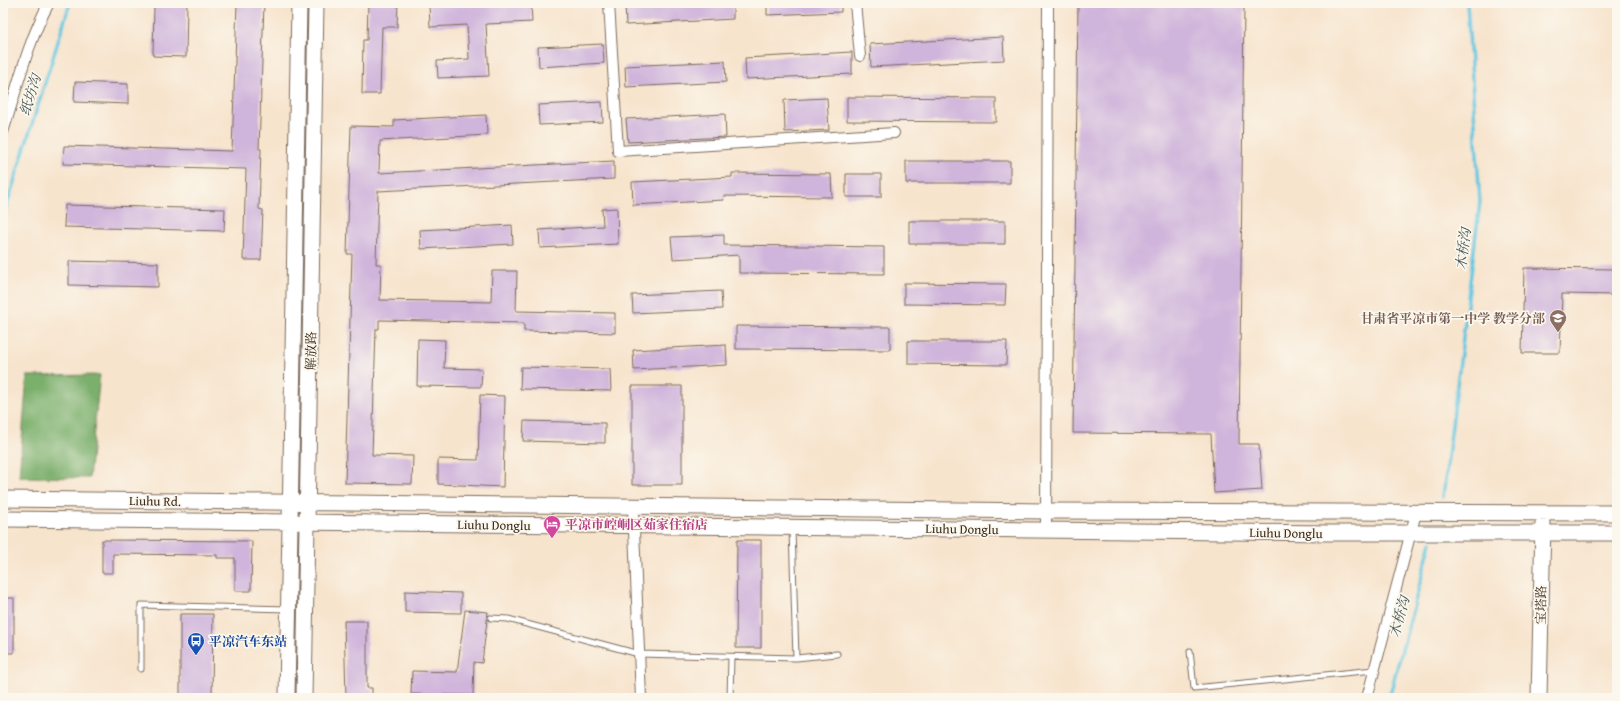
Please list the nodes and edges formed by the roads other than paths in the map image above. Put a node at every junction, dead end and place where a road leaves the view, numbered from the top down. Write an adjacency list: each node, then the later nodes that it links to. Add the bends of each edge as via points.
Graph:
1 (49, 3): 8 (street, via 26,56)
2 (299, 3): 11 (main road, 解放路)
3 (316, 3): 12 (main road, 解放路)
4 (609, 3): 9 (street, via 618,151)
5 (855, 3): 7 (street)
6 (1048, 3): 14 (street)
7 (860, 56)
8 (3, 132)
9 (894, 133)
10 (3, 499): 11 (main road, Liuhu Rd.)
11 (291, 502): 12 (main road, Liuhu Rd.); 19 (main road, 解放路)
12 (308, 502): 13 (main road, Liuhu Donglu); 20 (main road, 解放路)
13 (633, 506): 14 (main road, Liuhu Donglu); 21 (street)
14 (1045, 511): 15 (main road, Liuhu Donglu); 23 (street)
15 (1416, 513): 16 (main road, Liuhu Donglu); 24 (street)
16 (1543, 513): 17 (main road, Liuhu Donglu); 25 (main road, 宝塔路)
17 (1617, 513)
18 (3, 520): 19 (main road, Liuhu Rd.)
19 (290, 522): 20 (main road, Liuhu Rd.); 27 (main road, 解放路)
20 (308, 523): 21 (main road, Liuhu Donglu); 37 (main road, 解放路)
21 (633, 526): 22 (main road, Liuhu Donglu); 30 (street)
22 (792, 528): 23 (main road, Liuhu Donglu); 33 (lane)
23 (1046, 530): 24 (main road, Liuhu Donglu)
24 (1411, 533): 25 (main road, Liuhu Donglu); 35 (street)
25 (1543, 533): 26 (main road, Liuhu Donglu); 41 (main road, 宝塔路)
26 (1617, 533)
27 (289, 609): 34 (lane, via 141,605); 36 (main road, 解放路)
28 (491, 618): 30 (lane, via 508,619)
29 (1190, 651): 35 (lane, via 1194,688)
30 (639, 654): 32 (lane); 38 (street)
31 (838, 654): 33 (lane)
32 (731, 657): 33 (lane); 39 (lane)
33 (796, 658)
34 (141, 669)
35 (1374, 670): 40 (street)
36 (287, 698)
37 (304, 698)
38 (641, 698)
39 (730, 698)
40 (1367, 698)
41 (1539, 698)

